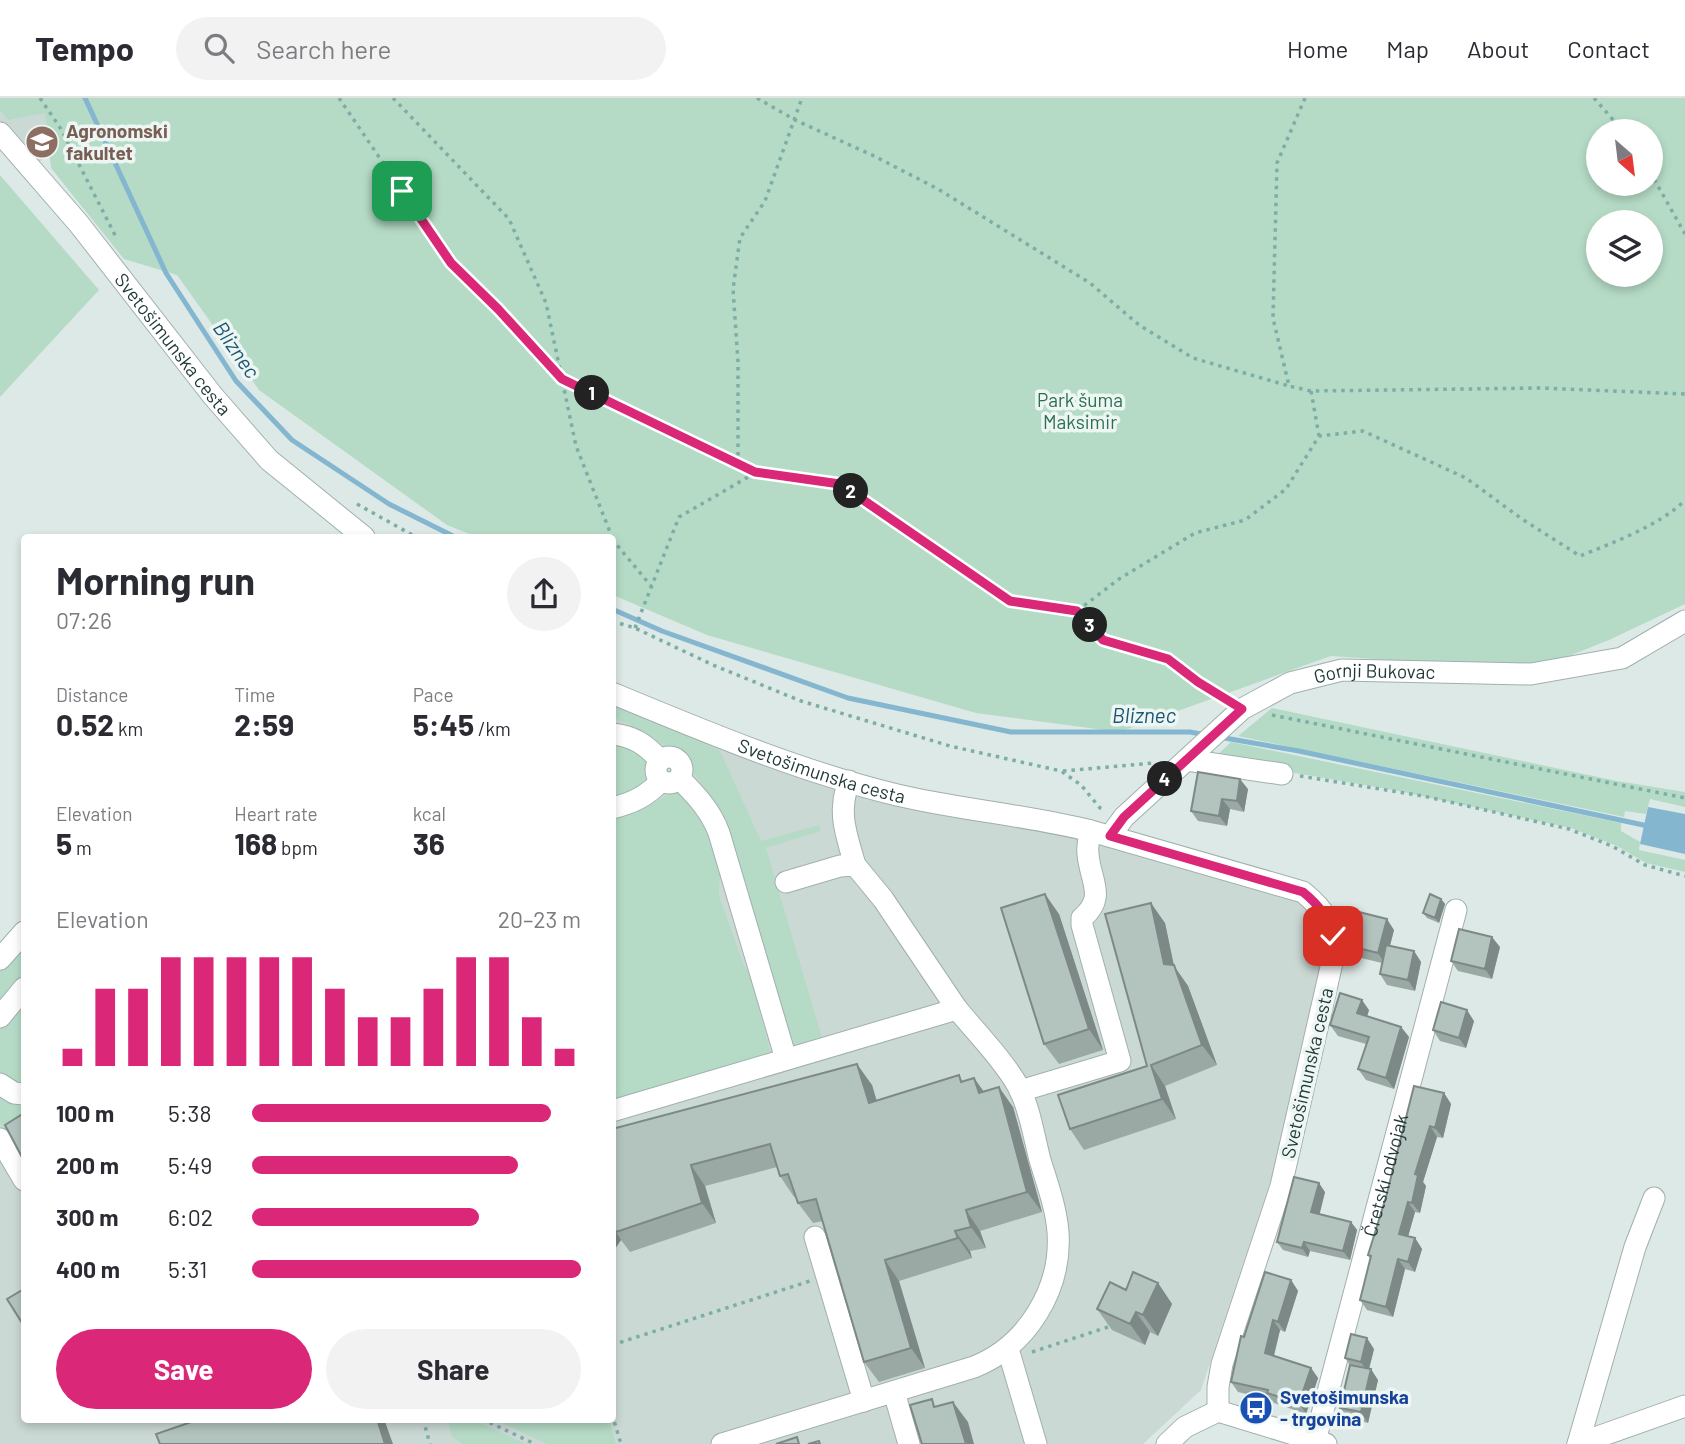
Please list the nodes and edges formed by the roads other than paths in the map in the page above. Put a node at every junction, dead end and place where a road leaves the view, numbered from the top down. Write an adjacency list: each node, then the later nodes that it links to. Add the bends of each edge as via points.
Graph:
1 (0, 133): 2 (street, Svetošimunska cesta, via 269,460)
2 (360, 534)
3 (1685, 621): 6 (street, Gornji Bukovac, via 1622,658 1531,674 1342,670 1290,683 1234,716)
4 (616, 695): 9 (street, Svetošimunska cesta, via 773,759)
5 (618, 732): 7 (street, via 646,745)
6 (1192, 755): 8 (street); 11 (street, Gornji Bukovac)
7 (667, 773): 10 (street, via 650,793); 20 (street, via 701,800 714,821)
8 (1282, 774)
9 (849, 780): 11 (street, Svetošimunska cesta, via 898,795); 12 (street, via 843,819)
10 (616, 807)
11 (1100, 834): 22 (street, via 1087,852 1097,898 1082,925 1120,1061); 33 (street, Svetošimunska cesta, via 1303,892 1328,919 1333,936 1334,954 1281,1185 1222,1364)
12 (855, 865): 13 (street); 18 (street)
13 (786, 882)
14 (1455, 910): 36 (street, Čretski odvojak)
15 (21, 935): 16 (street)
16 (0, 959)
17 (21, 992): 19 (street)
18 (957, 1009): 20 (street); 22 (street)
19 (0, 1017)
20 (786, 1059): 24 (street)
21 (0, 1084): 23 (street)
22 (1020, 1091): 29 (street, via 1053,1202 1058,1249 1040,1309)
23 (21, 1094)
24 (616, 1110)
25 (0, 1139): 26 (street)
26 (21, 1175)
27 (1654, 1198): 41 (street, via 1635,1247)
28 (815, 1237): 31 (street)
29 (1014, 1352): 30 (street); 39 (street)
30 (894, 1392): 31 (street); 38 (street)
31 (864, 1401): 35 (street)
32 (1685, 1406): 41 (street)
33 (1218, 1410): 34 (street); 40 (street, via 1185,1427)
34 (1273, 1436): 36 (street)
35 (759, 1439): 37 (street)
36 (1320, 1443)
37 (722, 1444)
38 (909, 1444)
39 (1036, 1444)
40 (1167, 1444)
41 (1578, 1444)

